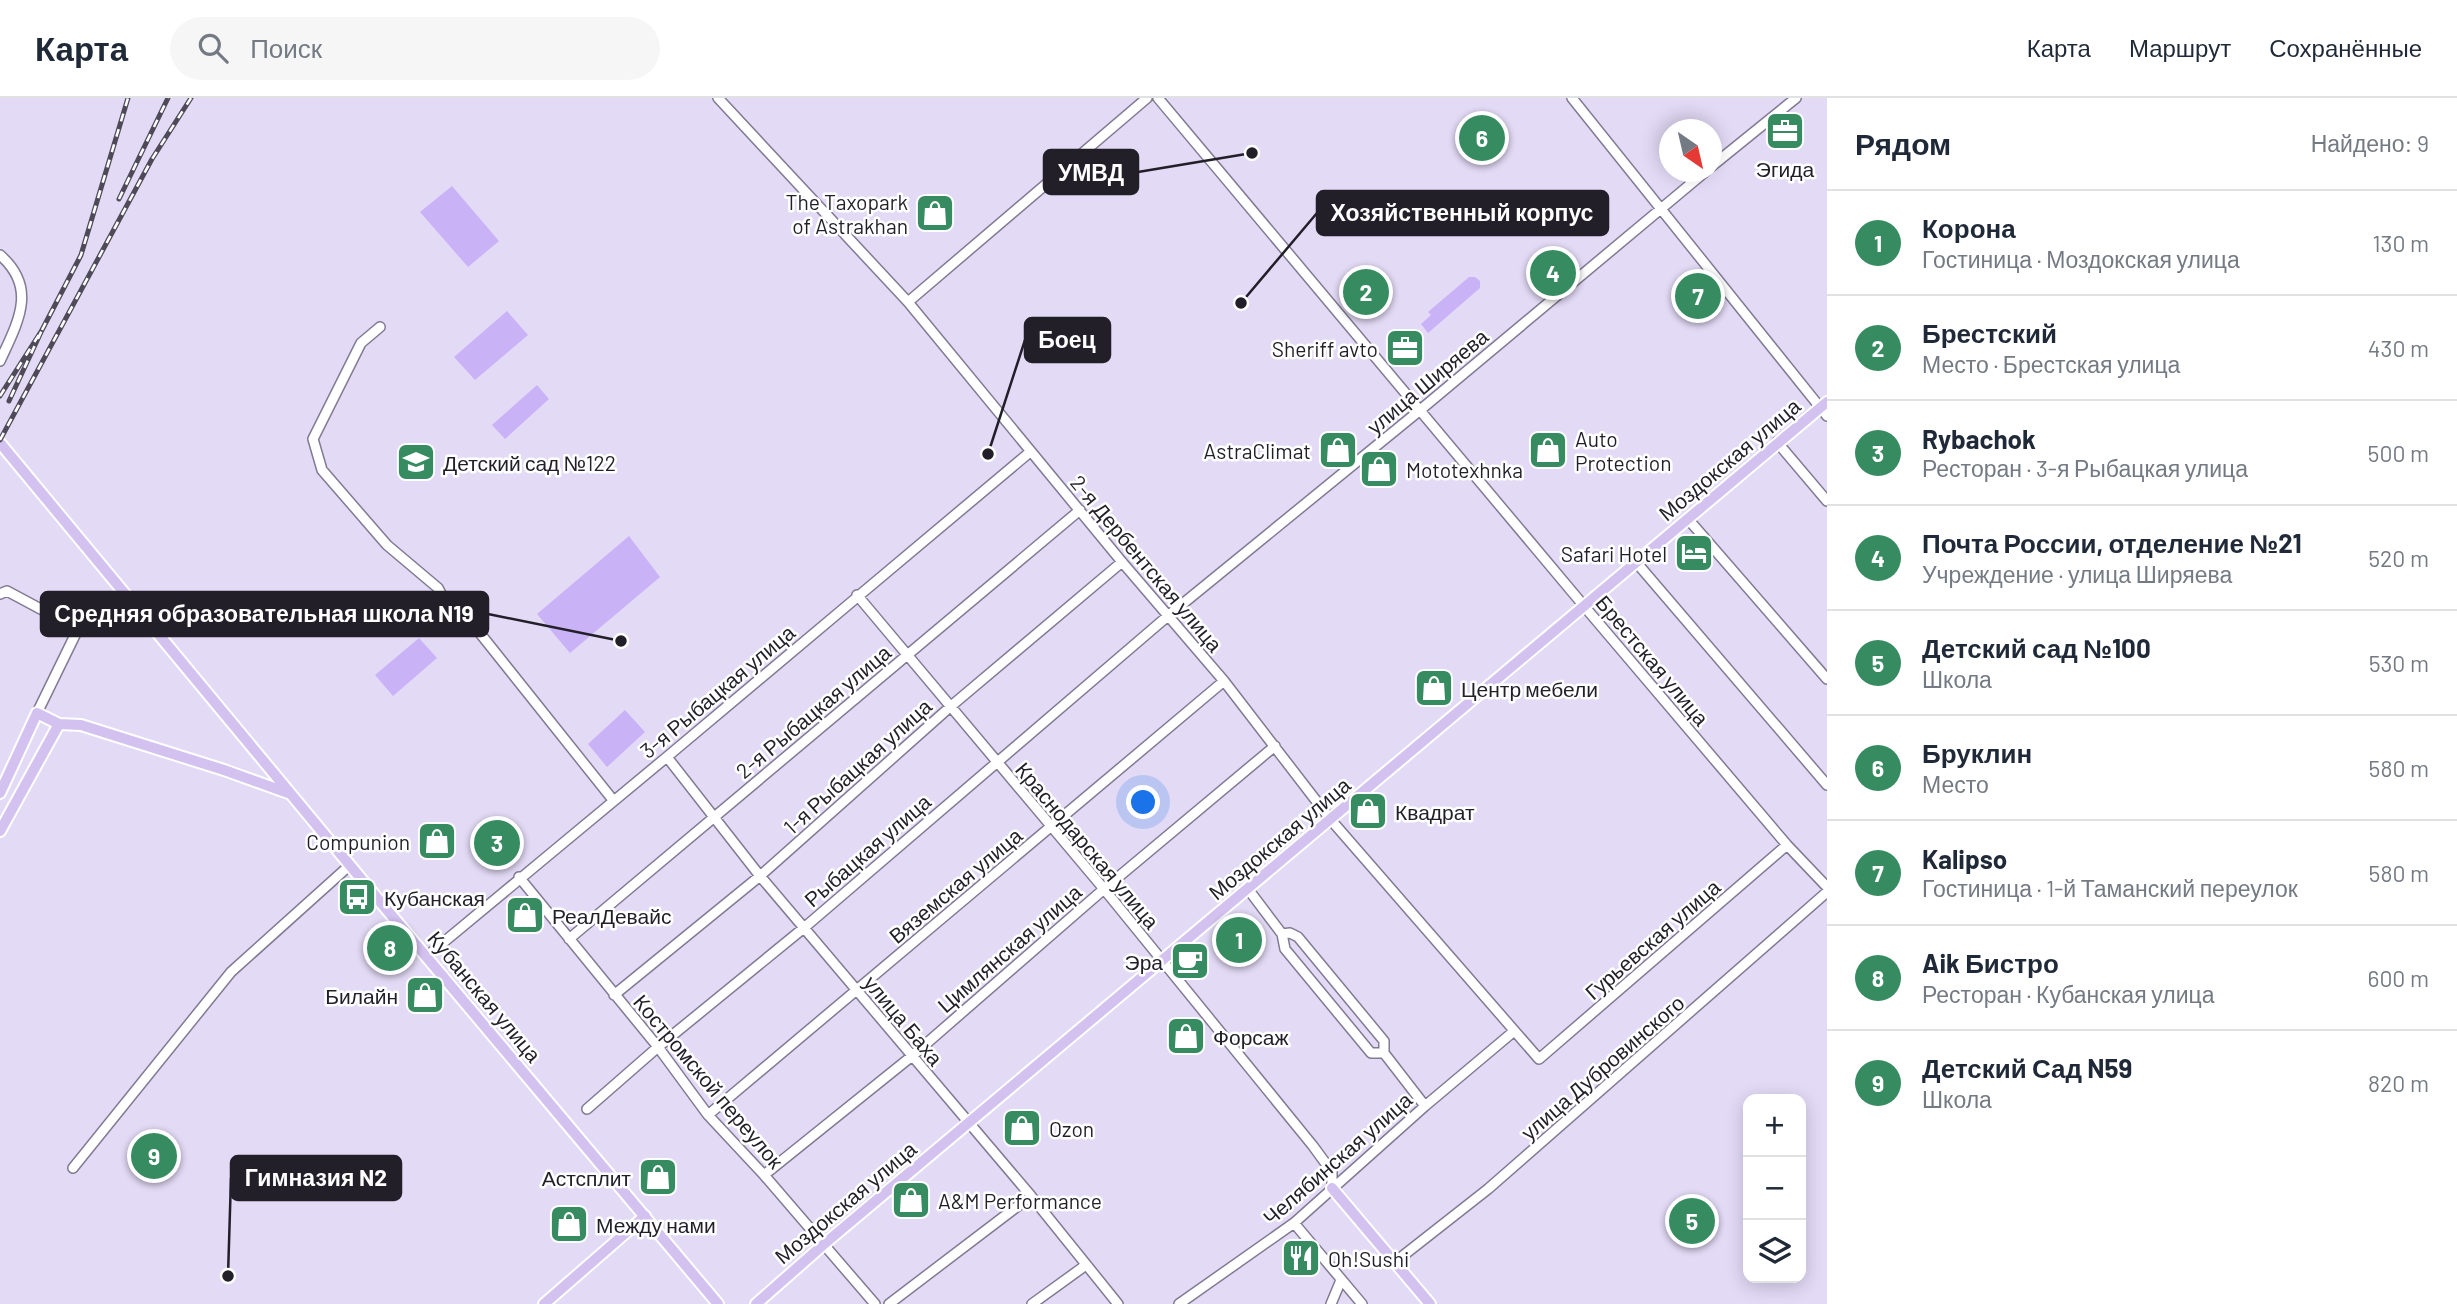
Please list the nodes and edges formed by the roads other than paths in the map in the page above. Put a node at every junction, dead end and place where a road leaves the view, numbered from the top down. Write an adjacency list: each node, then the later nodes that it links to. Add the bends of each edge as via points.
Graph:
1 (718, 98): 10 (street, 2-я Дербентская улица)
2 (1147, 98): 10 (street)
3 (1158, 98): 14 (street, Брестская улица)
4 (1572, 98): 8 (street)
5 (1796, 98): 6 (street)
6 (1722, 158)
7 (1693, 182): 8 (street, улица Ширяева)
8 (1661, 208): 13 (street); 14 (street, улица Ширяева)
9 (0, 255): 12 (street, via 19,276 23,300)
10 (908, 302): 17 (street, 2-я Дербентская улица)
11 (380, 327): 39 (street, via 361,342 313,439 322,470 387,545 438,588 460,619 479,632)
12 (0, 360)
13 (1825, 408): 15 (main road, Моздокская улица)
14 (1419, 411): 25 (street, Брестская улица); 26 (street, улица Ширяева)
15 (1777, 442): 18 (street); 20 (main road, Моздокская улица)
16 (0, 443): 38 (main road, Кубанская улица)
17 (1030, 452): 19 (street, 2-я Дербентская улица); 24 (street, 3-я Рыбацкая улица)
18 (1827, 501)
19 (1080, 510): 21 (street, 2-я Дербентская улица); 27 (street, 2-я Рыбацкая улица)
20 (1688, 519): 22 (main road, Моздокская улица); 28 (street)
21 (1122, 562): 26 (street, 2-я Дербентская улица); 30 (street, 1-я Рыбацкая улица)
22 (1636, 562): 25 (main road, Моздокская улица); 36 (street)
23 (0, 594): 31 (street, via 7,591 78,629)
24 (857, 595): 27 (street, Краснодарская улица); 34 (street, 3-я Рыбацкая улица)
25 (1584, 606): 41 (main road, Моздокская улица); 44 (street, Брестская улица)
26 (1169, 615): 29 (street, 2-я Дербентская улица); 35 (street, Рыбацкая улица)
27 (907, 654): 30 (street, Краснодарская улица); 40 (street, 2-я Рыбацкая улица)
28 (1827, 679)
29 (1224, 681): 33 (street, 2-я Дербентская улица); 42 (street, Вяземская улица)
30 (950, 707): 35 (street, Краснодарская улица); 46 (street, 1-я Рыбацкая улица)
31 (37, 713): 32 (main road); 37 (main road)
32 (59, 724): 38 (main road, via 81,725); 43 (main road)
33 (1275, 746): 41 (street, 2-я Дербентская улица); 48 (street, Цимлянская улица)
34 (667, 757): 39 (street, 3-я Рыбацкая улица); 40 (street, улица Баха)
35 (996, 762): 42 (street, Краснодарская улица); 51 (street, Рыбацкая улица)
36 (1827, 785)
37 (0, 793)
38 (293, 795): 45 (main road, Кубанская улица)
39 (613, 800): 47 (street, 3-я Рыбацкая улица)
40 (713, 818): 46 (street, улица Баха); 53 (street, 2-я Рыбацкая улица)
41 (1331, 820): 50 (main road, Моздокская улица); 58 (street, 2-я Дербентская улица)
42 (1052, 827): 48 (street, Краснодарская улица); 56 (street, Вяземская улица)
43 (0, 831)
44 (1787, 845): 49 (street, Брестская улица); 62 (street, Гурьевская улица)
45 (350, 865): 54 (main road, Кубанская улица); 67 (street, via 231,972)
46 (760, 876): 51 (street, улица Баха); 57 (street, 1-я Рыбацкая улица)
47 (519, 877): 53 (street, Костромской переулок); 54 (street, 3-я Рыбацкая улица)
48 (1104, 889): 55 (street, Краснодарская улица); 61 (street, Цимлянская улица)
49 (1827, 889): 74 (street, улица Дубровинского, via 1488,1189)
50 (1248, 890): 52 (street); 55 (main road, Моздокская улица)
51 (805, 926): 56 (street, улица Баха); 59 (street, Рыбацкая улица)
52 (1282, 934): 60 (street, via 1285,949 1371,1053); 60 (street, via 1298,937 1384,1041)
53 (569, 939): 57 (street, Костромской переулок)
54 (427, 957): 71 (main road, Кубанская улица)
55 (1161, 962): 66 (main road, Моздокская улица); 69 (street, Краснодарская улица, via 1332,1172)
56 (856, 991): 61 (street, улица Баха); 65 (street, Вяземская улица)
57 (614, 995): 59 (street, Костромской переулок)
58 (1513, 1032): 62 (street, 2-я Дербентская улица); 63 (street, Челябинская улица)
59 (658, 1047): 64 (street, Рыбацкая улица); 65 (street, Костромской переулок)
60 (1384, 1054): 63 (street)
61 (912, 1056): 66 (street, улица Баха); 68 (street, Цимлянская улица)
62 (1539, 1059)
63 (1425, 1106): 69 (street, Челябинская улица)
64 (587, 1109)
65 (708, 1115): 68 (street, Костромской переулок)
66 (969, 1123): 70 (street, улица Баха); 73 (main road, Моздокская улица)
67 (73, 1168)
68 (764, 1175): 73 (street, Костромской переулок)
69 (1332, 1188): 72 (street, Челябинская улица); 74 (main road)
70 (1031, 1196): 75 (street, улица Баха); 81 (street)
71 (645, 1216): 77 (main road); 78 (main road, Кубанская улица)
72 (1294, 1223): 76 (street); 84 (street, Челябинская улица)
73 (823, 1245): 79 (main road, Моздокская улица); 80 (street, Костромской переулок)
74 (1395, 1262): 87 (main road)
75 (1086, 1265): 82 (street); 83 (street, улица Баха)
76 (1341, 1280): 85 (street); 86 (street)
77 (544, 1304)
78 (718, 1304)
79 (756, 1304)
80 (875, 1304)
81 (889, 1304)
82 (1032, 1304)
83 (1118, 1304)
84 (1179, 1304)
85 (1331, 1304)
86 (1362, 1304)
87 (1430, 1304)

